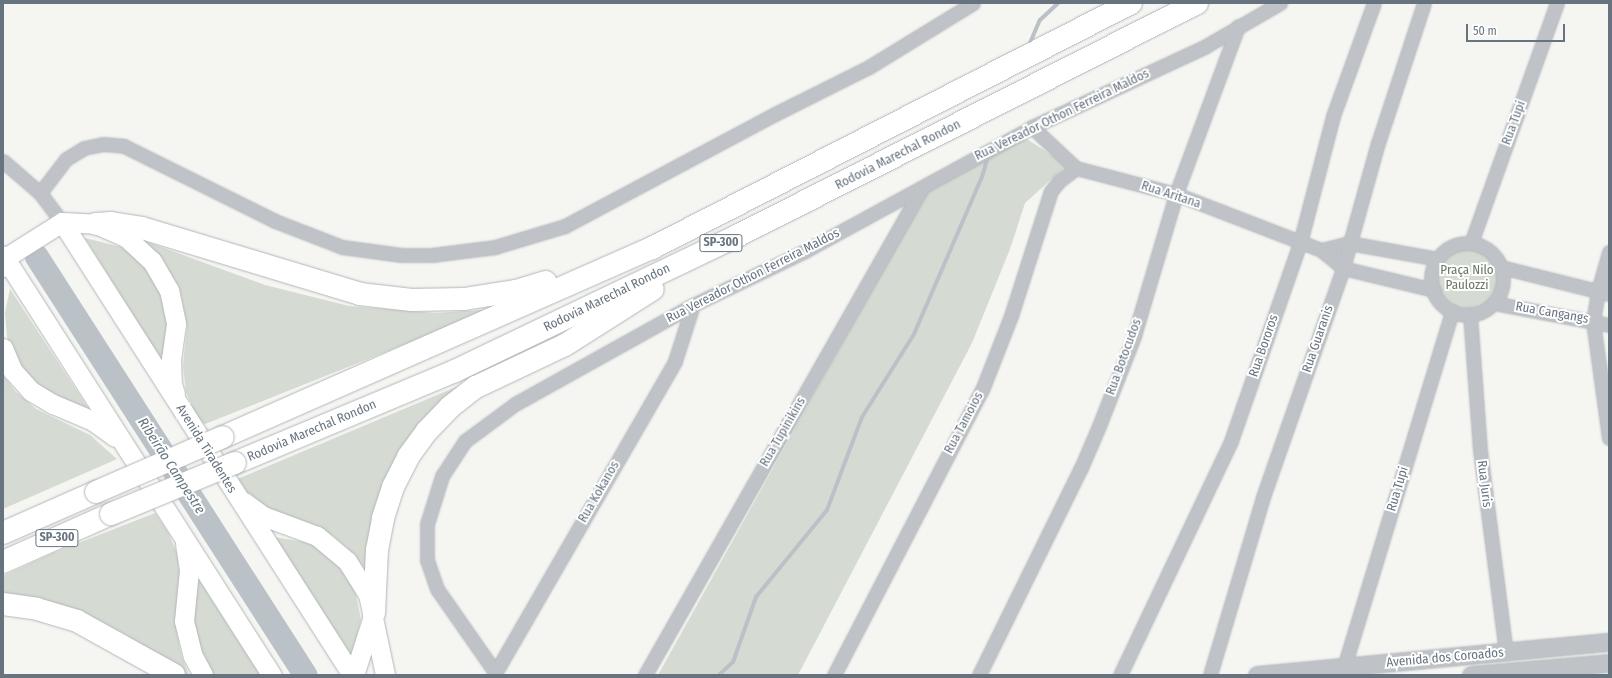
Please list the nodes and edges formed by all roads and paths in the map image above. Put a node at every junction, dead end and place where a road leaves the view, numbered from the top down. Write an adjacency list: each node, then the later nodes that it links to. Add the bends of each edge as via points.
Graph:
1 (974, 3): 13 (street, via 869,67 565,226 495,247 432,255 400,255 342,247 275,221 124,146 104,144 84,148 66,159)
2 (1131, 3): 21 (highway, Rodovia Marechal Rondon / SP-300)
3 (1197, 3): 17 (highway, Rodovia Marechal Rondon / SP-300)
4 (1280, 3): 8 (street, Rua Vereador Othon Ferreira Maldos)
5 (1374, 3): 18 (street, Rua Bororos, via 1333,116)
6 (1424, 3): 19 (street, Rua Guaranis, via 1378,143)
7 (1557, 3): 20 (street, Rua Tupi)
8 (1238, 26): 9 (street, Rua Vereador Othon Ferreira Maldos, via 1204,47); 14 (street, Rua Botocudos)
9 (1032, 127): 11 (street, Rua Aritana); 12 (street, Rua Vereador Othon Ferreira Maldos)
10 (3, 161): 13 (street)
11 (1076, 168): 14 (street, Rua Aritana); 57 (street, Rua Tamoios, via 1051,191 998,353 982,390)
12 (922, 188): 31 (street, Rua Vereador Othon Ferreira Maldos, via 805,251); 56 (street, Rua Tupinikins)
13 (40, 193): 16 (street)
14 (1176, 194): 18 (street, Rua Aritana); 58 (street, Rua Botocudos, via 1134,336 1099,426 1081,468)
15 (96, 224): 16 (main road); 21 (highway, via 112,223 142,228 346,290 412,300 464,299 516,291); 37 (main road, via 117,232 141,248 162,275 169,290 176,324 171,358 172,384)
16 (58, 225): 24 (main road); 37 (main road, Avenida Tiradentes)
17 (735, 237): 43 (highway, Rodovia Marechal Rondon / SP-300, bridge, via 455,371 111,514); 45 (highway, via 565,345 476,387 450,407 427,431 408,457 393,487 383,518 377,550)
18 (1300, 243): 22 (street, Rua Aritana); 59 (street, Rua Bororos, via 1231,441)
19 (1349, 243): 22 (street); 25 (street); 27 (street, Rua Guaranis)
20 (1471, 243): 25 (street, via 1453,246); 26 (street, via 1490,250)
21 (652, 248): 42 (highway, Rodovia Marechal Rondon / SP-300, bridge)
22 (1321, 250): 27 (street, Rua Aritana)
23 (1609, 252): 29 (street)
24 (7, 259): 39 (main road)
25 (1438, 259): 28 (street, via 1432,280)
26 (1501, 266): 29 (street); 30 (street, via 1502,286)
27 (1343, 268): 28 (street, Rua Aritana); 60 (street, Rua Guaranis, via 1263,497)
28 (1434, 290): 32 (street, via 1438,299)
29 (1603, 293): 34 (street)
30 (1494, 303): 33 (street, via 1479,313); 34 (street, Rua Cangangs)
31 (693, 305): 50 (street, Rua Kokanos, via 675,361); 50 (street, Rua Vereador Othon Ferreira Maldos, via 515,404 465,441 442,476 427,524 427,560 437,589)
32 (1452, 311): 33 (street); 49 (street, Rua Tupi)
33 (1470, 314): 47 (street, Rua Juris, via 1480,450)
34 (1593, 321): 35 (street, Rua Cangangs); 38 (street)
35 (1609, 325)
36 (3, 348): 39 (main road, via 13,371 31,391 53,404 93,421)
37 (181, 409): 40 (main road, Avenida Tiradentes)
38 (1609, 438)
39 (126, 447): 41 (main road)
40 (234, 493): 45 (main road, via 263,516 317,536 333,547 359,577); 54 (main road, Avenida Tiradentes)
41 (180, 530): 52 (main road, via 185,543 189,570 184,621 193,656); 53 (main road)
42 (3, 533)
43 (3, 562)
44 (3, 604): 51 (highway, via 37,608 77,621)
45 (374, 613): 54 (main road); 55 (main road)
46 (1609, 642): 47 (street, Avenida dos Coroados)
47 (1506, 652): 49 (street, Avenida dos Coroados)
48 (1609, 663): 62 (street, Avenida dos Coroados)
49 (1344, 667): 61 (street, Avenida dos Coroados)
50 (495, 674)
51 (174, 675)
52 (204, 675)
53 (272, 675)
54 (353, 675)
55 (385, 675)
56 (645, 675)
57 (834, 675)
58 (979, 675)
59 (1120, 675)
60 (1210, 675)
61 (1257, 675)
62 (1471, 675)

